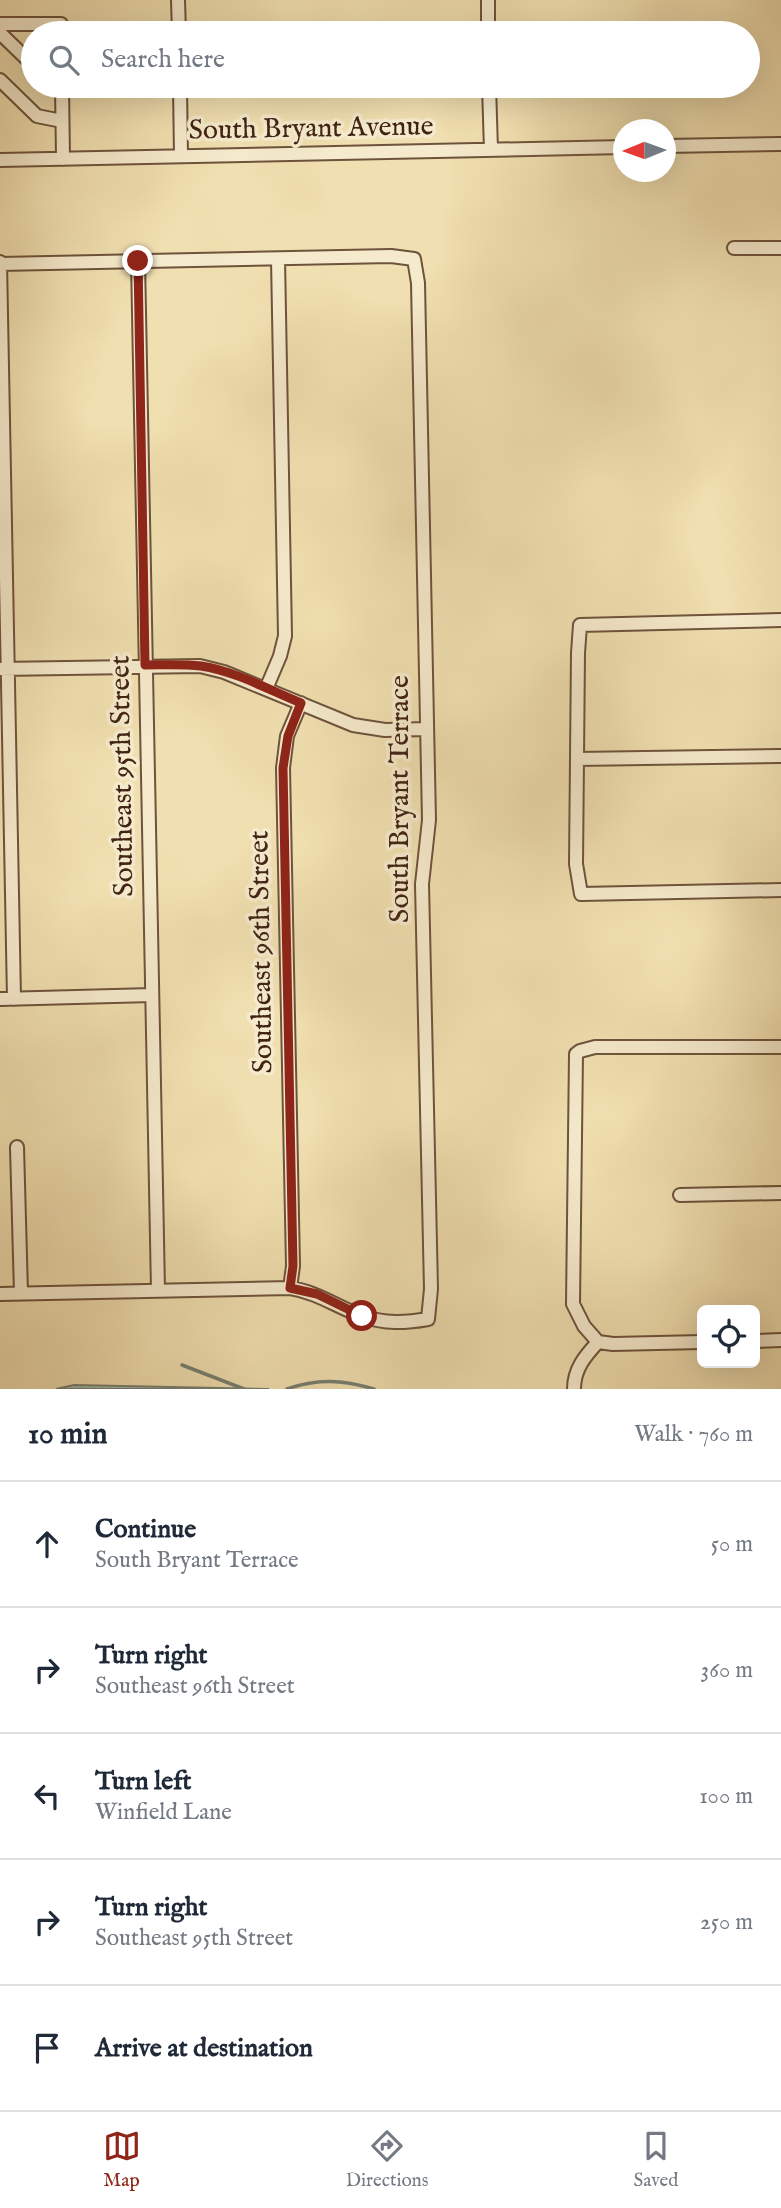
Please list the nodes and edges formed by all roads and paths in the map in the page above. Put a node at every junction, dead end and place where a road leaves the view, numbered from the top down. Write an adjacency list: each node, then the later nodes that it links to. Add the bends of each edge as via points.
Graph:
1 (178, 0): 3 (street)
2 (488, 0): 4 (street)
3 (179, 21)
4 (488, 21)
5 (0, 24): 6 (street)
6 (21, 24)
7 (0, 33): 8 (street)
8 (21, 53)
9 (0, 80): 13 (street, via 37,116)
10 (60, 98): 13 (street)
11 (180, 98): 18 (street)
12 (489, 98): 17 (street)
13 (62, 121): 19 (street)
14 (781, 144): 15 (street)
15 (676, 146)
16 (613, 147): 17 (street, South Bryant Avenue)
17 (491, 150): 18 (street, South Bryant Avenue)
18 (181, 156): 19 (street, South Bryant Avenue)
19 (63, 159): 20 (street, South Bryant Avenue)
20 (0, 160)
21 (781, 247): 22 (street)
22 (734, 248)
23 (278, 259): 24 (street, South Bryant Terrace); 31 (street, via 285,636); 33 (street, South Bryant Terrace, via 414,259)
24 (138, 261): 25 (street, South Bryant Terrace); 29 (street, Southeast 95th Street)
25 (0, 263): 26 (street)
26 (1, 398): 27 (street)
27 (2, 535): 30 (street)
28 (781, 620): 35 (street, via 580,625)
29 (145, 665): 30 (street); 31 (street, via 210,668); 37 (street, Southeast 95th Street)
30 (4, 669): 39 (street)
31 (266, 689): 32 (street)
32 (301, 703): 33 (street, via 361,727); 44 (street, Southeast 96th Street, via 288,736 283,768)
33 (427, 729): 44 (street, South Bryant Terrace, via 429,820 422,884 431,1262 428,1319 406,1323 375,1320 317,1294)
34 (781, 756): 35 (street)
35 (577, 759): 36 (street, via 576,864 581,894)
36 (781, 890)
37 (152, 995): 39 (street); 45 (street, Southeast 95th Street)
38 (0, 999): 39 (street)
39 (14, 999)
40 (781, 1046): 50 (street, via 595,1047 576,1054 573,1304)
41 (18, 1147): 46 (street)
42 (781, 1193): 43 (street)
43 (680, 1195)
44 (290, 1288): 45 (street, South Bryant Terrace)
45 (158, 1290): 46 (street, South Bryant Terrace)
46 (21, 1293): 47 (street, South Bryant Terrace)
47 (0, 1294)
48 (781, 1340): 49 (street)
49 (760, 1341)
50 (598, 1342): 51 (street); 52 (street, via 582,1360)
51 (697, 1342)
52 (574, 1389)

